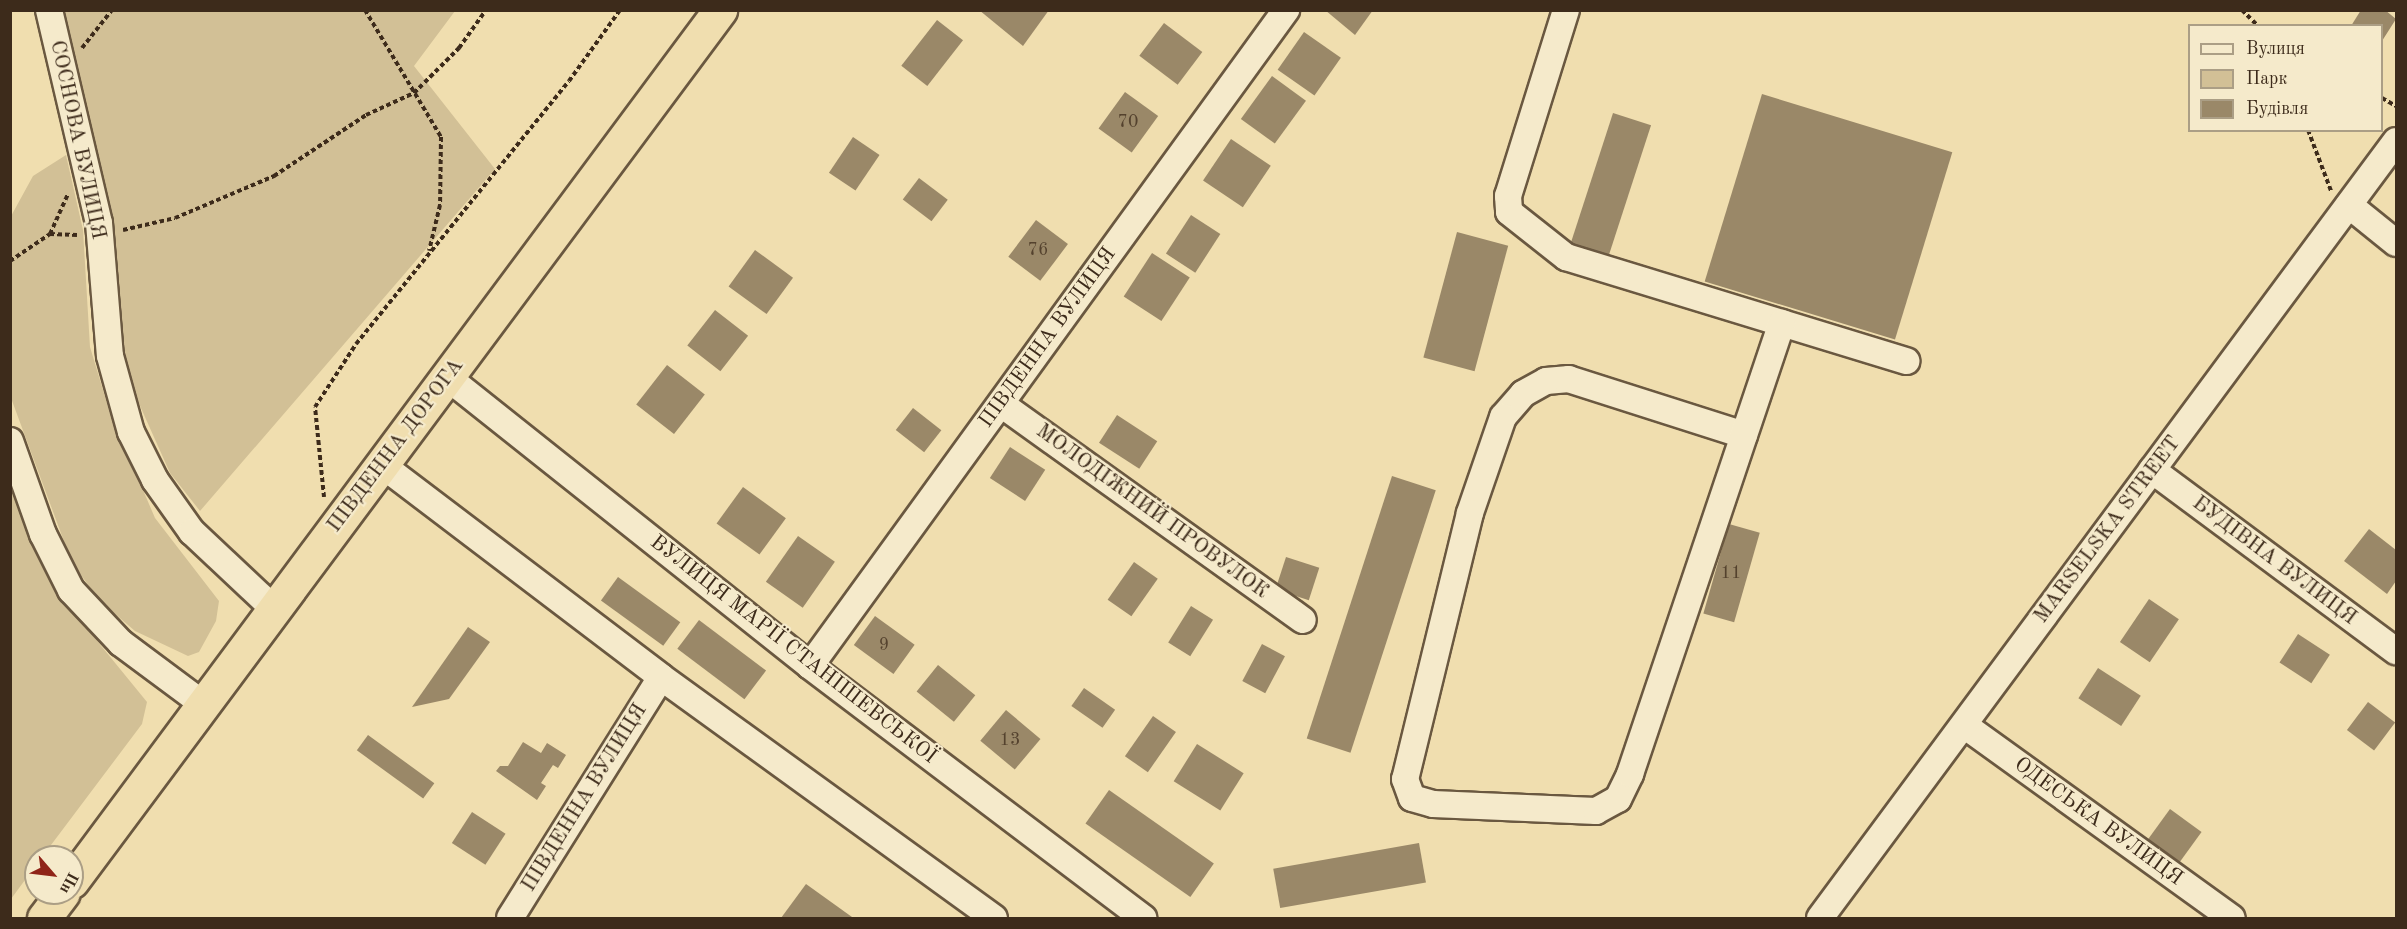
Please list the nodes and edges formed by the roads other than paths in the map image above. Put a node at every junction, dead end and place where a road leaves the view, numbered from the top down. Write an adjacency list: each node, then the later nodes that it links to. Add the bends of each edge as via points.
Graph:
1 (49, 10): 16 (street, СОСНОВА ВУЛИЦЯ, via 99,235 110,356 131,432 155,480 192,532)
2 (720, 10): 10 (highway, ПІВДЕННА ДОРОГА)
3 (1286, 10): 11 (street, ПІВДЕННА ВУЛИЦЯ)
4 (1566, 10): 8 (street, via 1508,196 1509,212 1566,257)
5 (2397, 141): 6 (street, MARSELSKA STREET)
6 (2349, 205): 7 (street); 15 (street, MARSELSKA STREET)
7 (2397, 243)
8 (1782, 323): 9 (street); 12 (street)
9 (1906, 361)
10 (447, 377): 14 (highway, ПІВДЕННА ДОРОГА); 19 (street, ВУЛИЦЯ МАРІЇ СТАНІШЕВСЬКОЇ)
11 (1001, 404): 17 (street, МОЛОДІЖНИЙ ПРОВУЛОК); 19 (street, ПІВДЕННА ВУЛИЦЯ)
12 (1744, 435): 12 (street, via 1569,379 1546,381 1524,394 1503,417 1470,513 1405,779 1412,798 1432,804 1596,811 1618,798)
13 (10, 441): 21 (street, via 42,534 71,590 122,642)
14 (382, 465): 16 (highway, ПІВДЕННА ДОРОГА); 20 (street)
15 (2152, 470): 18 (street, БУДІВНА ВУЛИЦЯ); 22 (street, MARSELSKA STREET)
16 (274, 609): 21 (highway, ПІВДЕННА ДОРОГА)
17 (1303, 620)
18 (2397, 651)
19 (810, 666): 28 (street, ВУЛИЦЯ МАРІЇ СТАНІШЕВСЬКОЇ)
20 (661, 677): 26 (street, ПІВДЕННА ВУЛИЦЯ); 27 (street)
21 (203, 704): 23 (highway, ПІВДЕННА ДОРОГА)
22 (1964, 725): 29 (street, MARSELSKA STREET); 30 (street, ОДЕСЬКА ВУЛИЦЯ)
23 (84, 865)
24 (54, 905): 25 (highway)
25 (44, 918)
26 (510, 918)
27 (994, 918)
28 (1143, 918)
29 (1820, 918)
30 (2232, 918)

